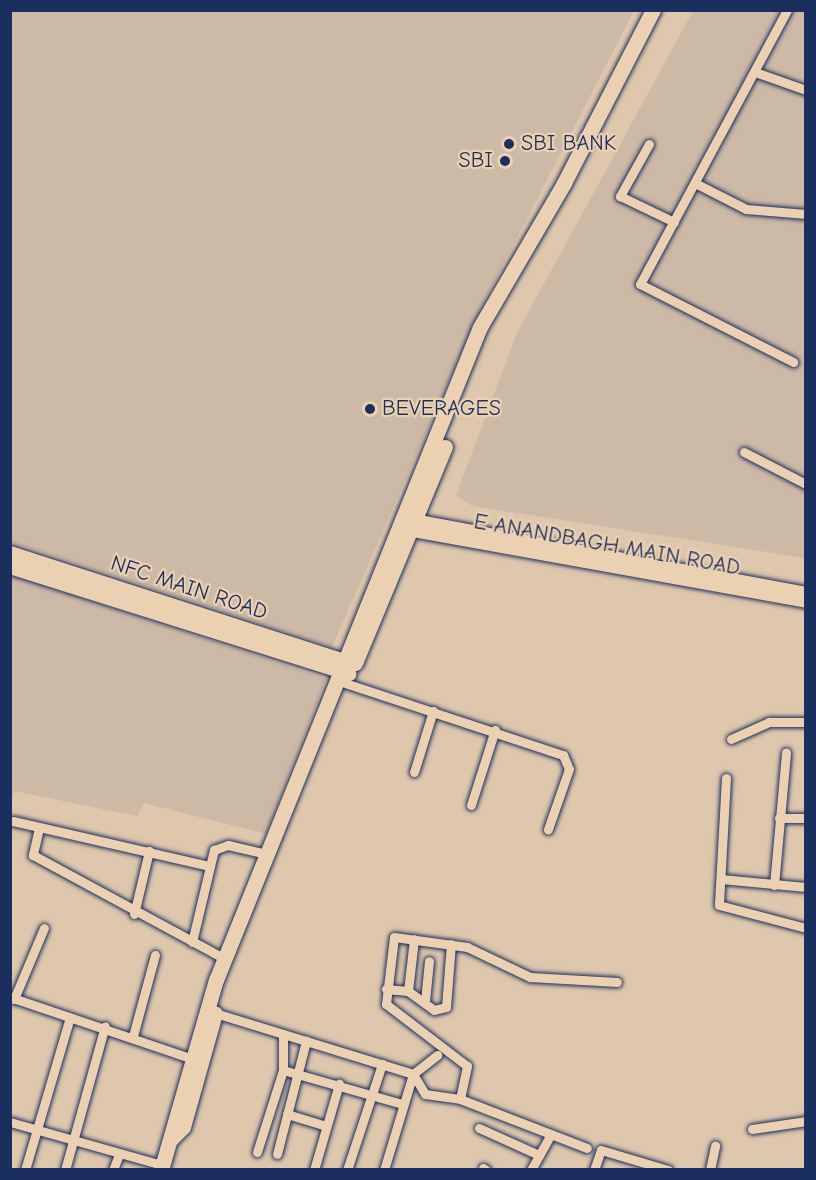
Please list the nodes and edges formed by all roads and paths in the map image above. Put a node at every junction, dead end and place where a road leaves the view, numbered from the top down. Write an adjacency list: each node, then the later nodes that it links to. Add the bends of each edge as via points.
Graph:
1 (653, 10): 13 (main road, via 564,183 480,327)
2 (663, 10): 13 (main road, via 489,331)
3 (787, 10): 4 (street)
4 (754, 72): 5 (street); 7 (street)
5 (806, 90)
6 (649, 144): 9 (street, via 620,196)
7 (695, 183): 8 (street, via 746,209); 9 (street)
8 (806, 214)
9 (674, 222): 10 (street, via 640,284)
10 (793, 362)
11 (744, 452): 12 (street)
12 (806, 484)
13 (408, 525): 16 (street, E ANANDBAGH MAIN ROAD); 17 (street, E ANANDBAGH MAIN ROAD); 18 (main road)
14 (10, 553): 18 (main road, NFC MAIN ROAD)
15 (10, 567): 18 (main road, NFC MAIN ROAD)
16 (806, 593)
17 (806, 602)
18 (347, 670): 19 (street); 33 (main road); 52 (main road)
19 (433, 711): 21 (street); 24 (street)
20 (806, 722): 22 (street, via 770,722)
21 (495, 730): 26 (street); 31 (street, via 542,744 569,760)
22 (731, 739)
23 (786, 753): 27 (street)
24 (414, 772)
25 (726, 778): 35 (street)
26 (471, 805)
27 (779, 818): 28 (street); 36 (street)
28 (806, 818)
29 (13, 821): 30 (street)
30 (39, 828): 32 (street); 38 (street, via 33,855)
31 (548, 829)
32 (149, 851): 34 (street); 38 (street)
33 (266, 854): 34 (street, via 219,844); 45 (main road)
34 (210, 866): 42 (street)
35 (721, 879): 36 (street); 40 (street, via 718,898 723,909)
36 (774, 885): 37 (street)
37 (806, 887)
38 (134, 914): 42 (street)
39 (44, 928): 50 (street)
40 (806, 928)
41 (414, 939): 43 (street); 48 (street, via 394,937); 49 (street)
42 (192, 942): 45 (street)
43 (451, 944): 47 (street, via 472,948 530,977); 51 (street, via 446,1007 434,1010)
44 (155, 955): 56 (street)
45 (225, 959): 59 (main road)
46 (429, 961): 51 (street)
47 (618, 982)
48 (386, 989): 49 (street); 66 (street, via 392,1011 467,1066)
49 (408, 991): 51 (street)
50 (12, 998): 53 (street)
51 (425, 1001)
52 (215, 1013): 55 (street); 76 (main road, via 183,1127)
53 (70, 1017): 54 (street); 73 (street)
54 (105, 1026): 56 (street); 77 (street)
55 (283, 1034): 57 (street); 61 (street)
56 (133, 1036): 59 (street)
57 (306, 1041): 60 (street); 62 (street)
58 (437, 1055): 63 (street)
59 (190, 1058): 76 (main road)
60 (382, 1064): 63 (street); 65 (street)
61 (283, 1070): 62 (street); 80 (street)
62 (299, 1073): 64 (street); 68 (street)
63 (413, 1074): 66 (street, via 425,1094); 67 (street)
64 (339, 1084): 65 (street); 71 (street)
65 (371, 1093): 67 (street); 89 (street)
66 (460, 1098): 75 (street)
67 (402, 1104): 90 (street)
68 (287, 1114): 71 (street); 82 (street)
69 (806, 1121): 74 (street)
70 (10, 1122): 73 (street)
71 (326, 1126): 88 (street)
72 (479, 1128): 83 (street)
73 (36, 1129): 77 (street); 85 (street)
74 (752, 1129)
75 (551, 1134): 79 (street); 83 (street)
76 (171, 1139): 84 (main road)
77 (74, 1141): 81 (street); 86 (street)
78 (715, 1146): 94 (street)
79 (586, 1148)
80 (257, 1152)
81 (119, 1154): 84 (street); 87 (street)
82 (277, 1155)
83 (539, 1155): 91 (street)
84 (162, 1167)
85 (25, 1170)
86 (65, 1170)
87 (113, 1170)
88 (314, 1170)
89 (347, 1170)
90 (384, 1170)
91 (531, 1170)
92 (594, 1170): 93 (street, via 601,1150)
93 (668, 1170)
94 (710, 1170)

